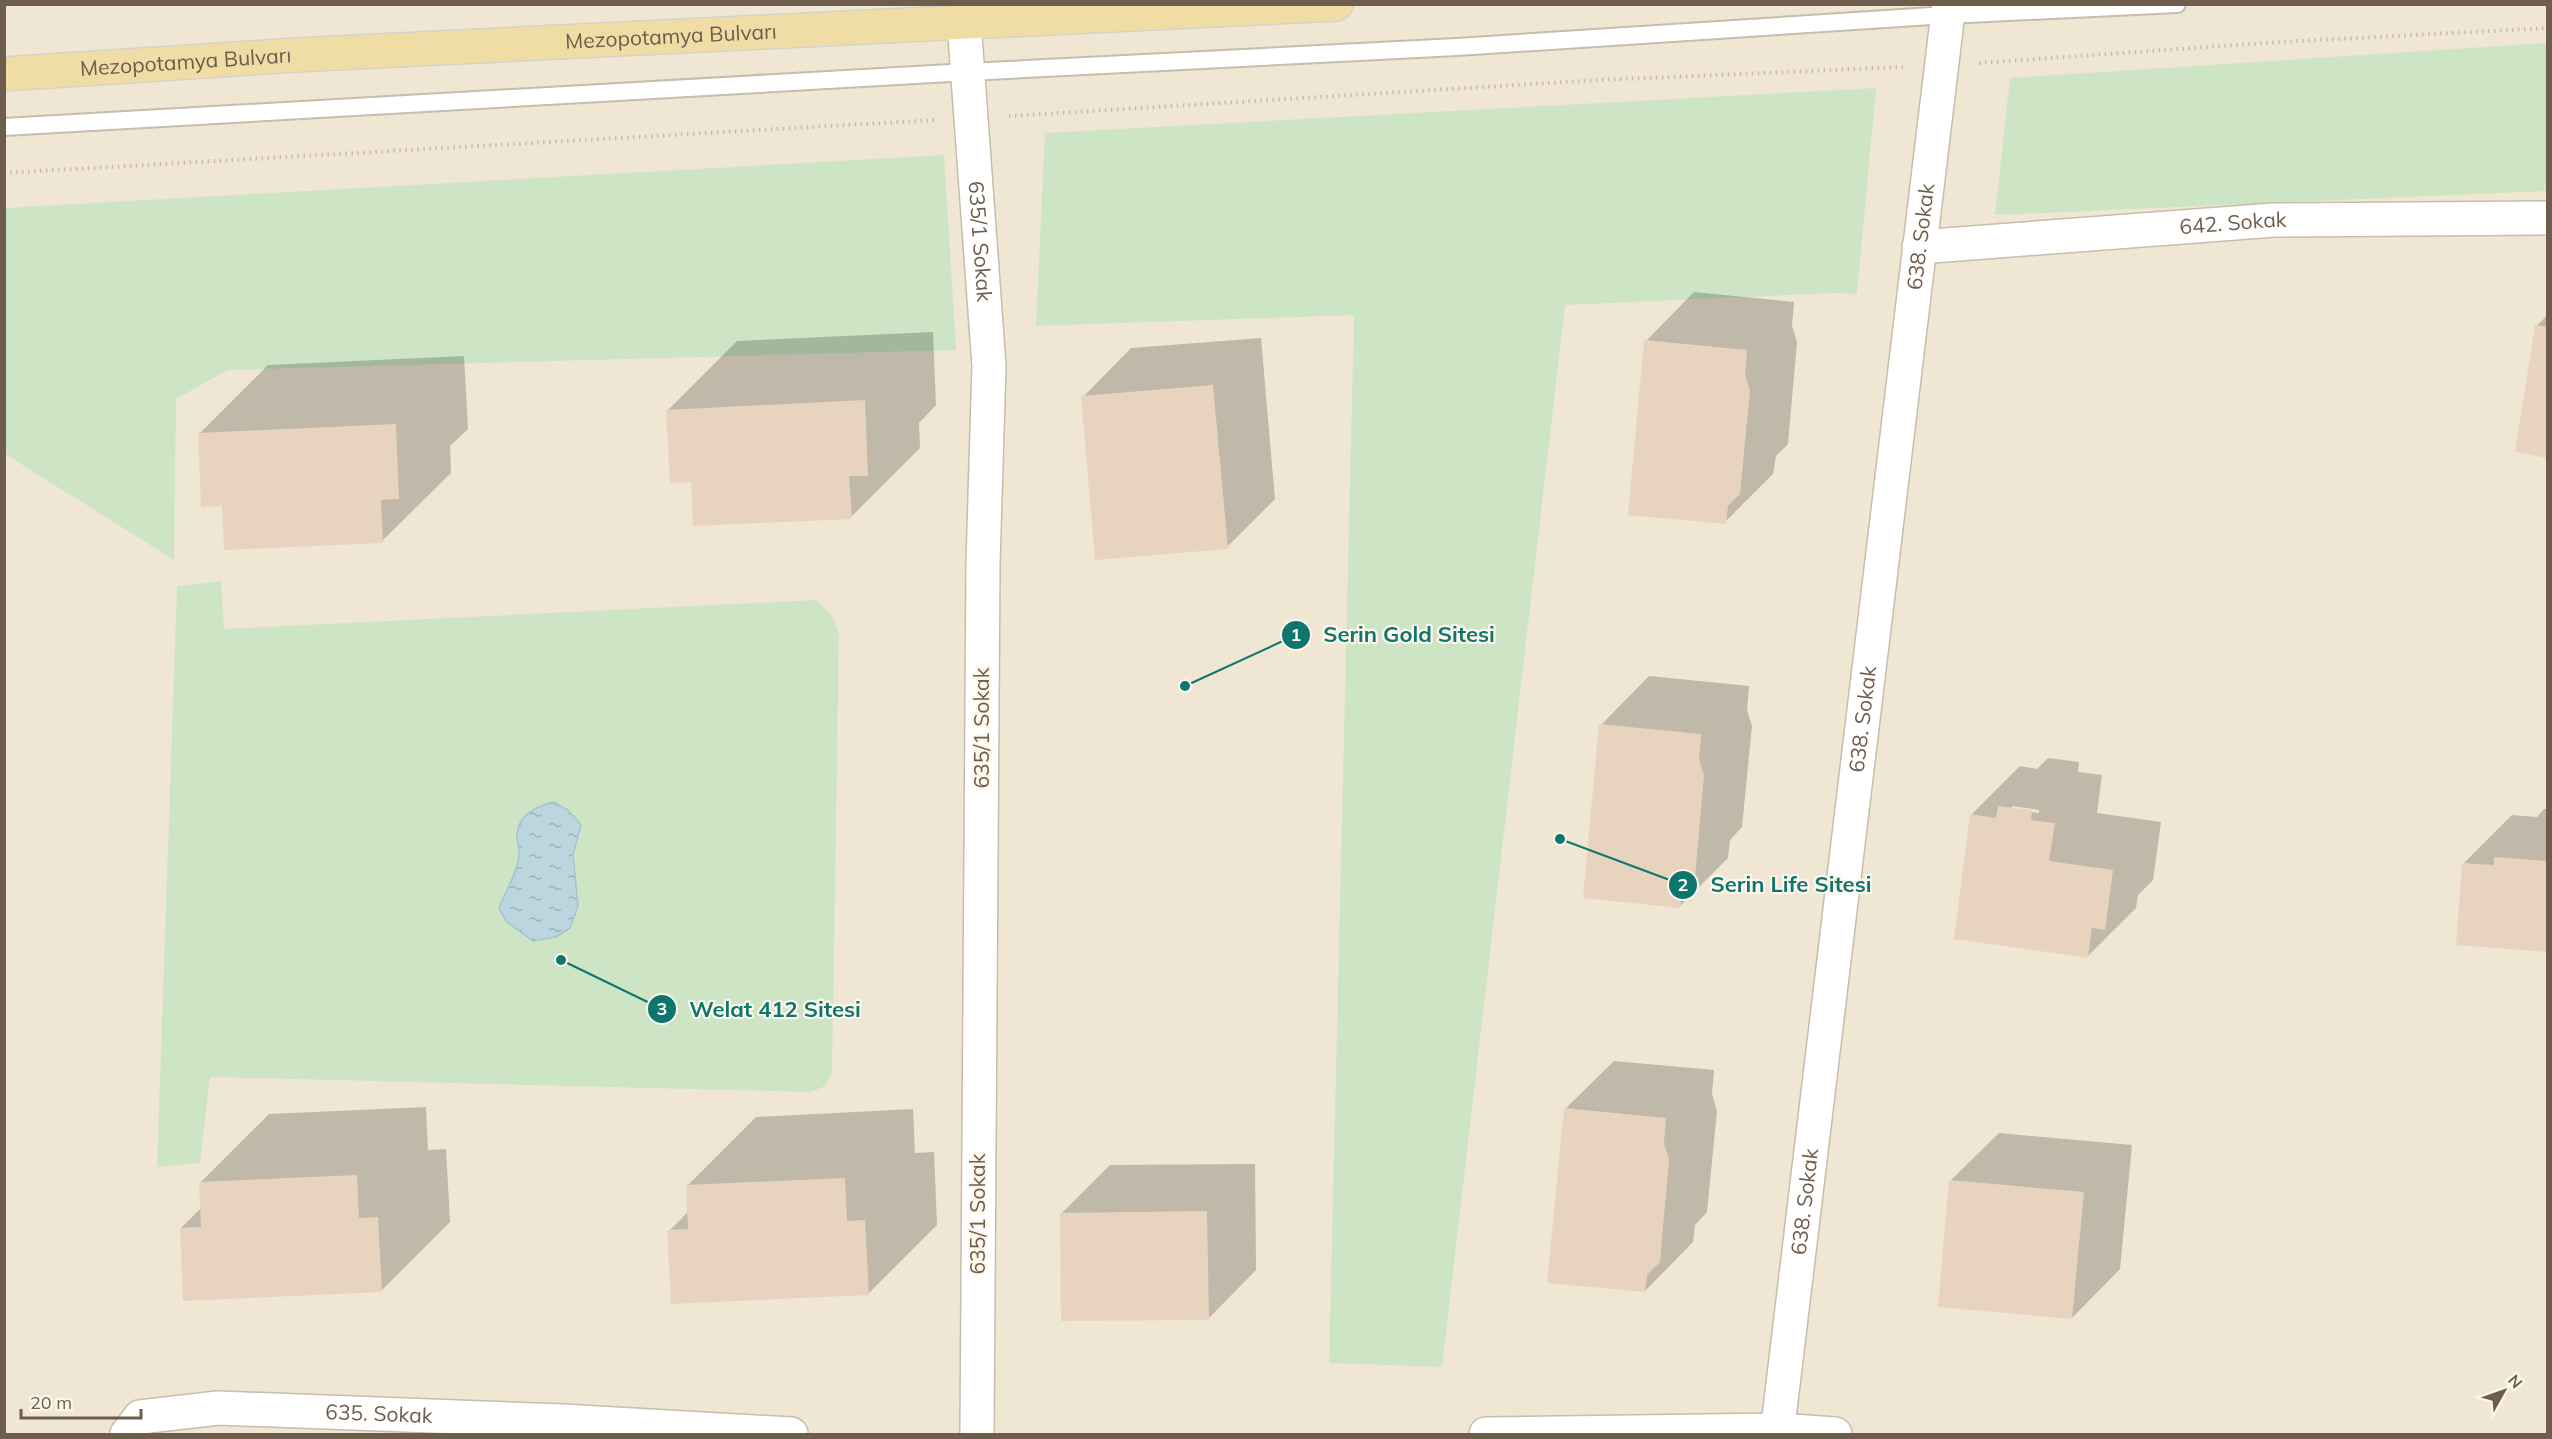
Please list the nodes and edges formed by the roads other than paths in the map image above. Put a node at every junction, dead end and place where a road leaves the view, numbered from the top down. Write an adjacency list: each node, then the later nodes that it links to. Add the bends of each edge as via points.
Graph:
1 (1336, 4): 4 (main road, Mezopotamya Bulvarı)
2 (2177, 4): 3 (lane)
3 (1948, 10): 5 (lane, via 1457,47); 9 (street, 638. Sokak)
4 (964, 22): 5 (street, 635/1 Sokak); 6 (main road, Mezopotamya Bulvarı, via 296,55)
5 (968, 72): 7 (lane); 13 (street, 635/1 Sokak, via 988,366)
6 (4, 74)
7 (4, 127)
8 (2547, 218): 9 (street, 642. Sokak, via 2274,220)
9 (1919, 247): 10 (street, 638. Sokak)
10 (1777, 1432): 14 (street); 15 (street)
11 (127, 1434): 12 (street, 635. Sokak, via 140,1417 218,1408)
12 (791, 1434)
13 (977, 1434)
14 (1486, 1434)
15 (1835, 1434)

